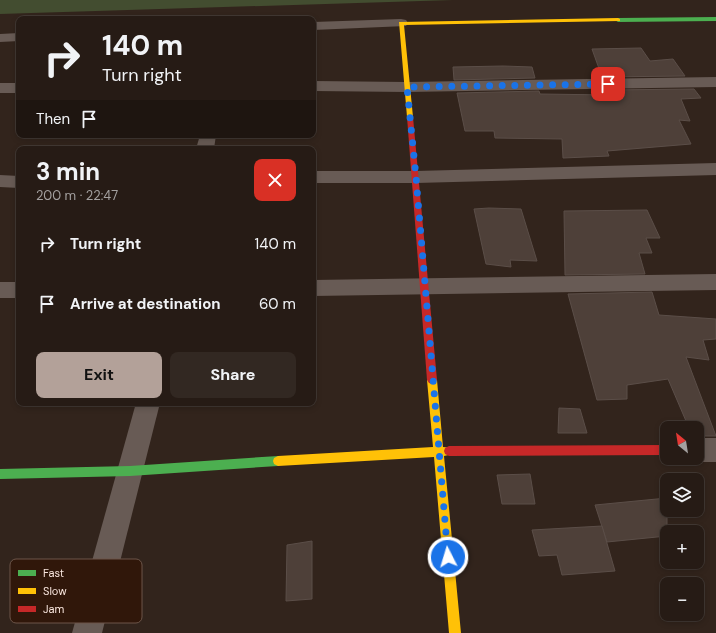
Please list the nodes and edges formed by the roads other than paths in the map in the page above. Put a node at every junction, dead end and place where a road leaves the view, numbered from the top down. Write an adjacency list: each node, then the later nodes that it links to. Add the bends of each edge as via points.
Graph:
1 (715, 20): 2 (street)
2 (401, 23): 3 (street); 8 (street)
3 (316, 26)
4 (16, 37): 5 (street)
5 (0, 38)
6 (716, 82): 8 (street)
7 (316, 86): 8 (street)
8 (407, 87): 13 (street)
9 (0, 88): 10 (street)
10 (16, 88)
11 (716, 169): 13 (street)
12 (316, 177): 13 (street)
13 (416, 177): 17 (street)
14 (0, 181): 15 (street)
15 (16, 182)
16 (716, 282): 17 (street)
17 (425, 287): 18 (street); 25 (street)
18 (316, 288)
19 (0, 290): 20 (street)
20 (16, 290)
21 (147, 406): 26 (street)
22 (660, 450): 25 (street)
23 (704, 450): 24 (street)
24 (716, 450)
25 (438, 451): 26 (street); 31 (street)
26 (130, 471): 27 (street); 28 (street)
27 (0, 474)
28 (107, 559)
29 (90, 623): 30 (street)
30 (87, 633)
31 (455, 633)

